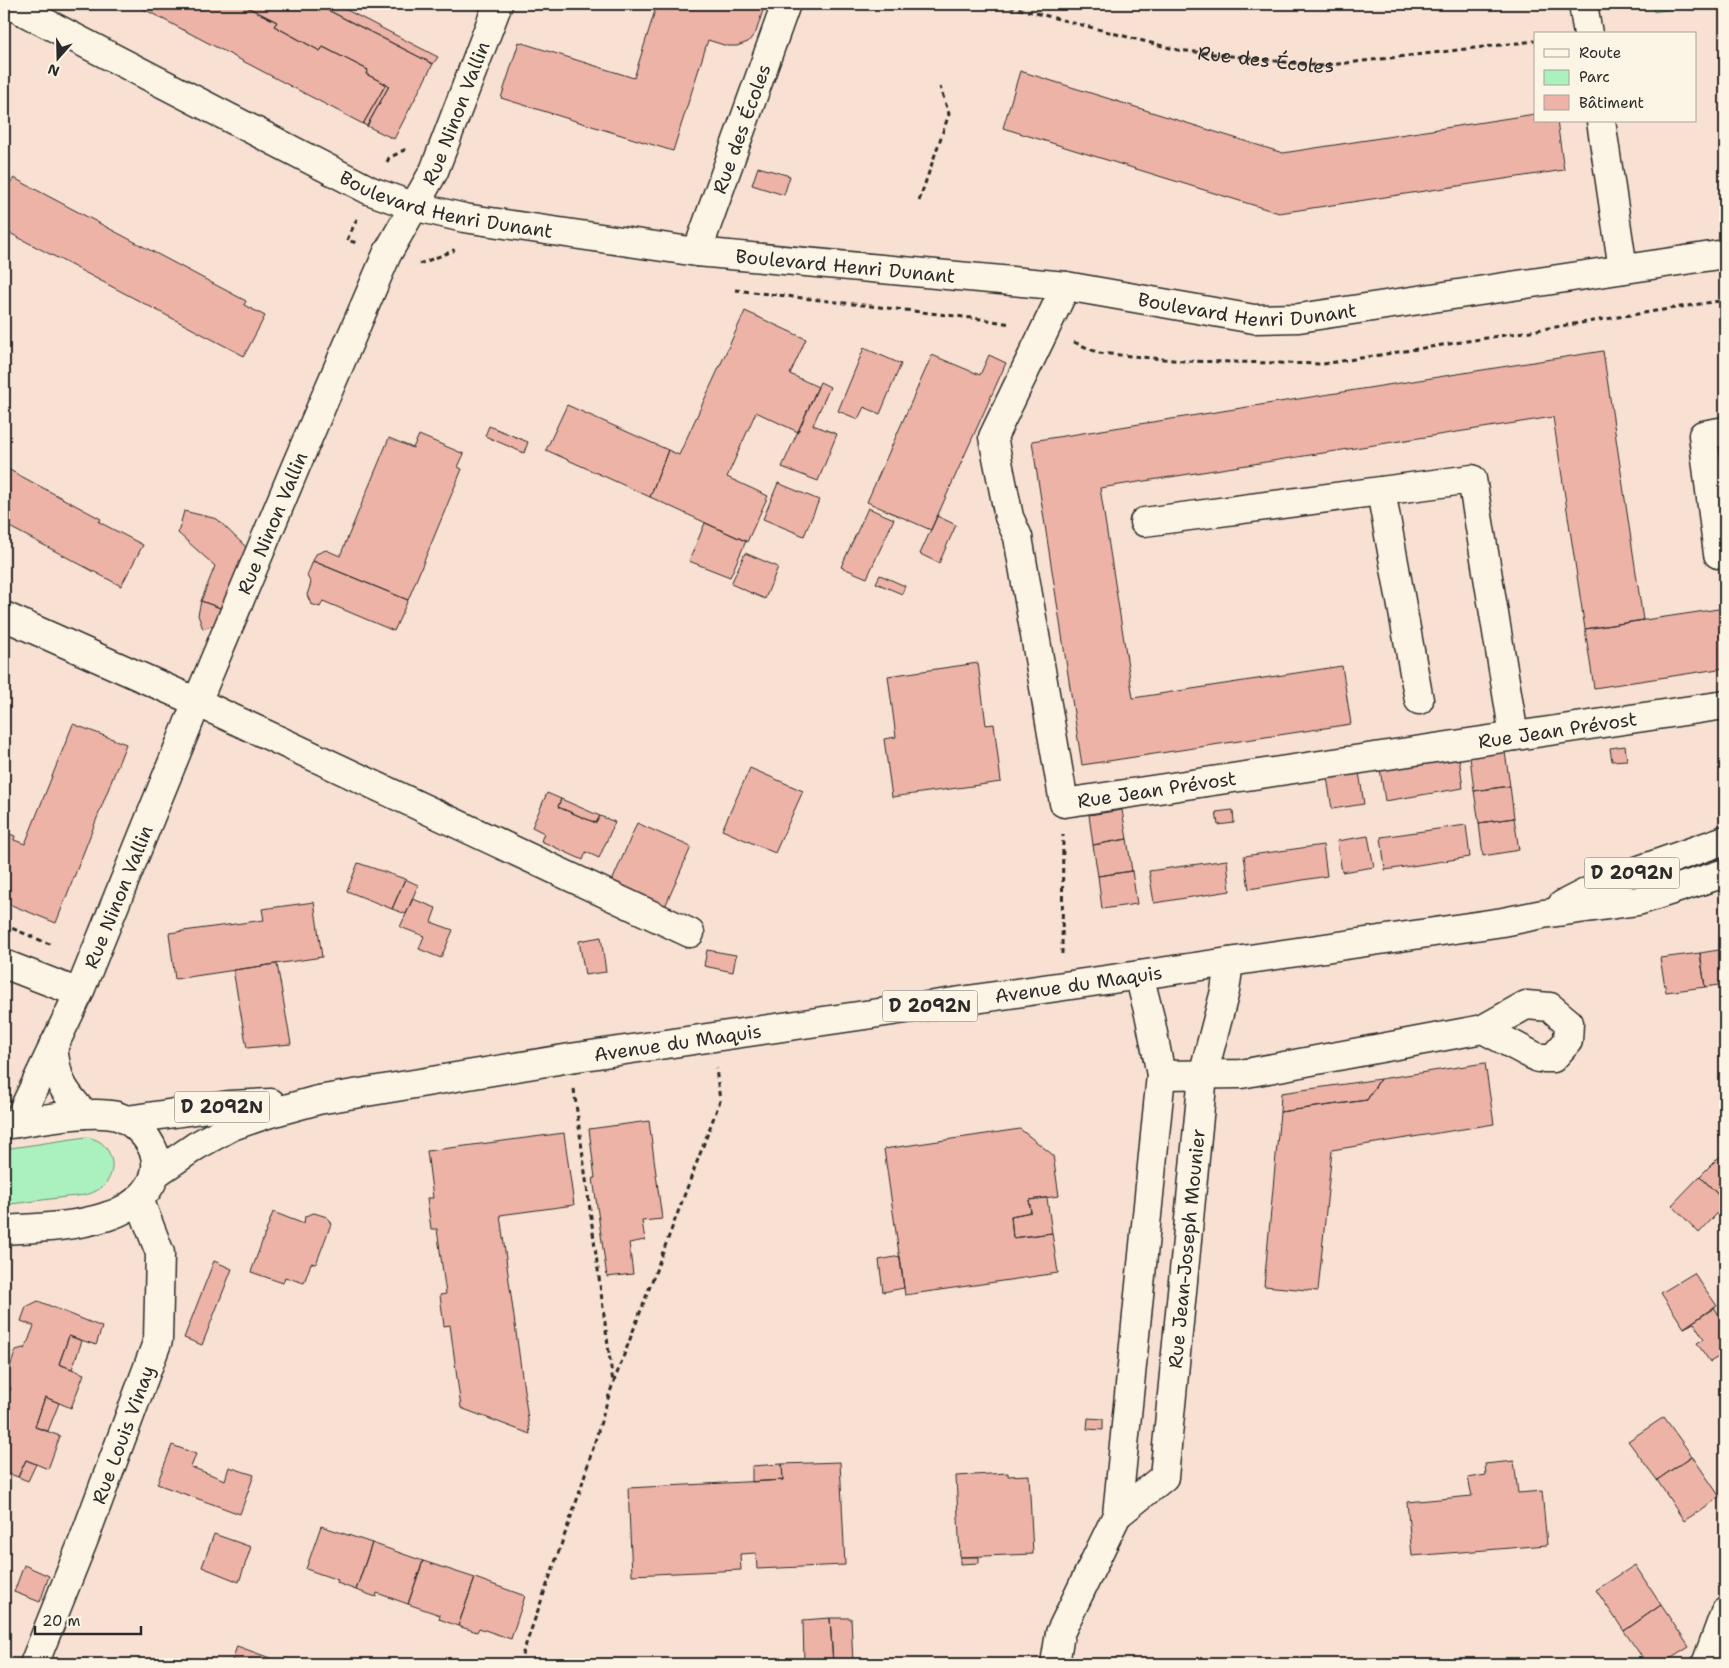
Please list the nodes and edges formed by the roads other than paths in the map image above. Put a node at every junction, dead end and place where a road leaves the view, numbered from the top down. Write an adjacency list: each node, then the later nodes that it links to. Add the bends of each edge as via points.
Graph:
1 (9, 4): 7 (street, Boulevard Henri Dunant, via 371,191)
2 (498, 4): 7 (street, Rue Ninon Vallin, via 436,165)
3 (786, 4): 8 (street, Rue des Écoles)
4 (1583, 4): 5 (street)
5 (1588, 32)
6 (1601, 122): 10 (street)
7 (413, 206): 8 (street, Boulevard Henri Dunant, via 464,218); 18 (street, Rue Ninon Vallin, via 379,272)
8 (697, 252): 11 (street, Boulevard Henri Dunant)
9 (1725, 254): 10 (street, Boulevard Henri Dunant)
10 (1623, 269): 11 (street, Boulevard Henri Dunant, via 1300,318 1254,319)
11 (1066, 286): 20 (street, Rue Jean Prévost, via 993,437 1008,517 1018,537 1064,803)
12 (1725, 431): 15 (street, via 1703,434)
13 (1381, 491): 14 (street); 17 (street); 20 (street, via 1472,479)
14 (1144, 522)
15 (1718, 554)
16 (4, 616): 18 (street)
17 (1419, 700)
18 (197, 702): 24 (street); 28 (street, Rue Ninon Vallin)
19 (1725, 705): 20 (street, Rue Jean Prévost)
20 (1514, 736)
21 (1725, 840): 23 (street, Avenue du Maquis / D 2092N, via 1611,880)
22 (1725, 873): 23 (street, Avenue du Maquis / D 2092N, via 1638,901)
23 (1543, 914): 25 (street, Avenue du Maquis / D 2092N)
24 (690, 933)
25 (1229, 962): 27 (street, Avenue du Maquis / D 2092N); 32 (street, Rue Jean-Joseph Mounier, via 1225,991)
26 (4, 964): 28 (street)
27 (1139, 975): 31 (street, Rue Jean-Joseph Mounier); 33 (street, Avenue du Maquis / D 2092N, via 570,1058)
28 (79, 993): 30 (street, Rue Ninon Vallin)
29 (1483, 1029): 32 (street, via 1241,1074)
30 (53, 1046): 34 (street, via 56,1072 66,1094); 36 (street, Rue Ninon Vallin)
31 (1161, 1075): 32 (street); 40 (street, Rue Jean-Joseph Mounier)
32 (1203, 1076): 40 (street, Rue Jean-Joseph Mounier, via 1164,1477)
33 (318, 1100): 35 (street, Avenue du Maquis / D 2092N, via 229,1105); 37 (street, Avenue du Maquis / D 2092N, via 232,1126)
34 (84, 1114): 35 (street, Avenue du Maquis); 36 (street, Avenue du Maquis)
35 (127, 1120): 37 (street, via 144,1134 156,1158)
36 (11, 1124)
37 (156, 1174): 38 (street, Avenue du Maquis, via 151,1187)
38 (139, 1199): 39 (street, Avenue du Maquis, via 106,1217 59,1226); 42 (street, Rue Louis Vinay, via 160,1253 158,1340)
39 (4, 1230)
40 (1117, 1516): 43 (street, Rue Jean-Joseph Mounier, via 1060,1633)
41 (1725, 1612): 44 (street)
42 (34, 1664)
43 (1055, 1664)
44 (1706, 1664)

